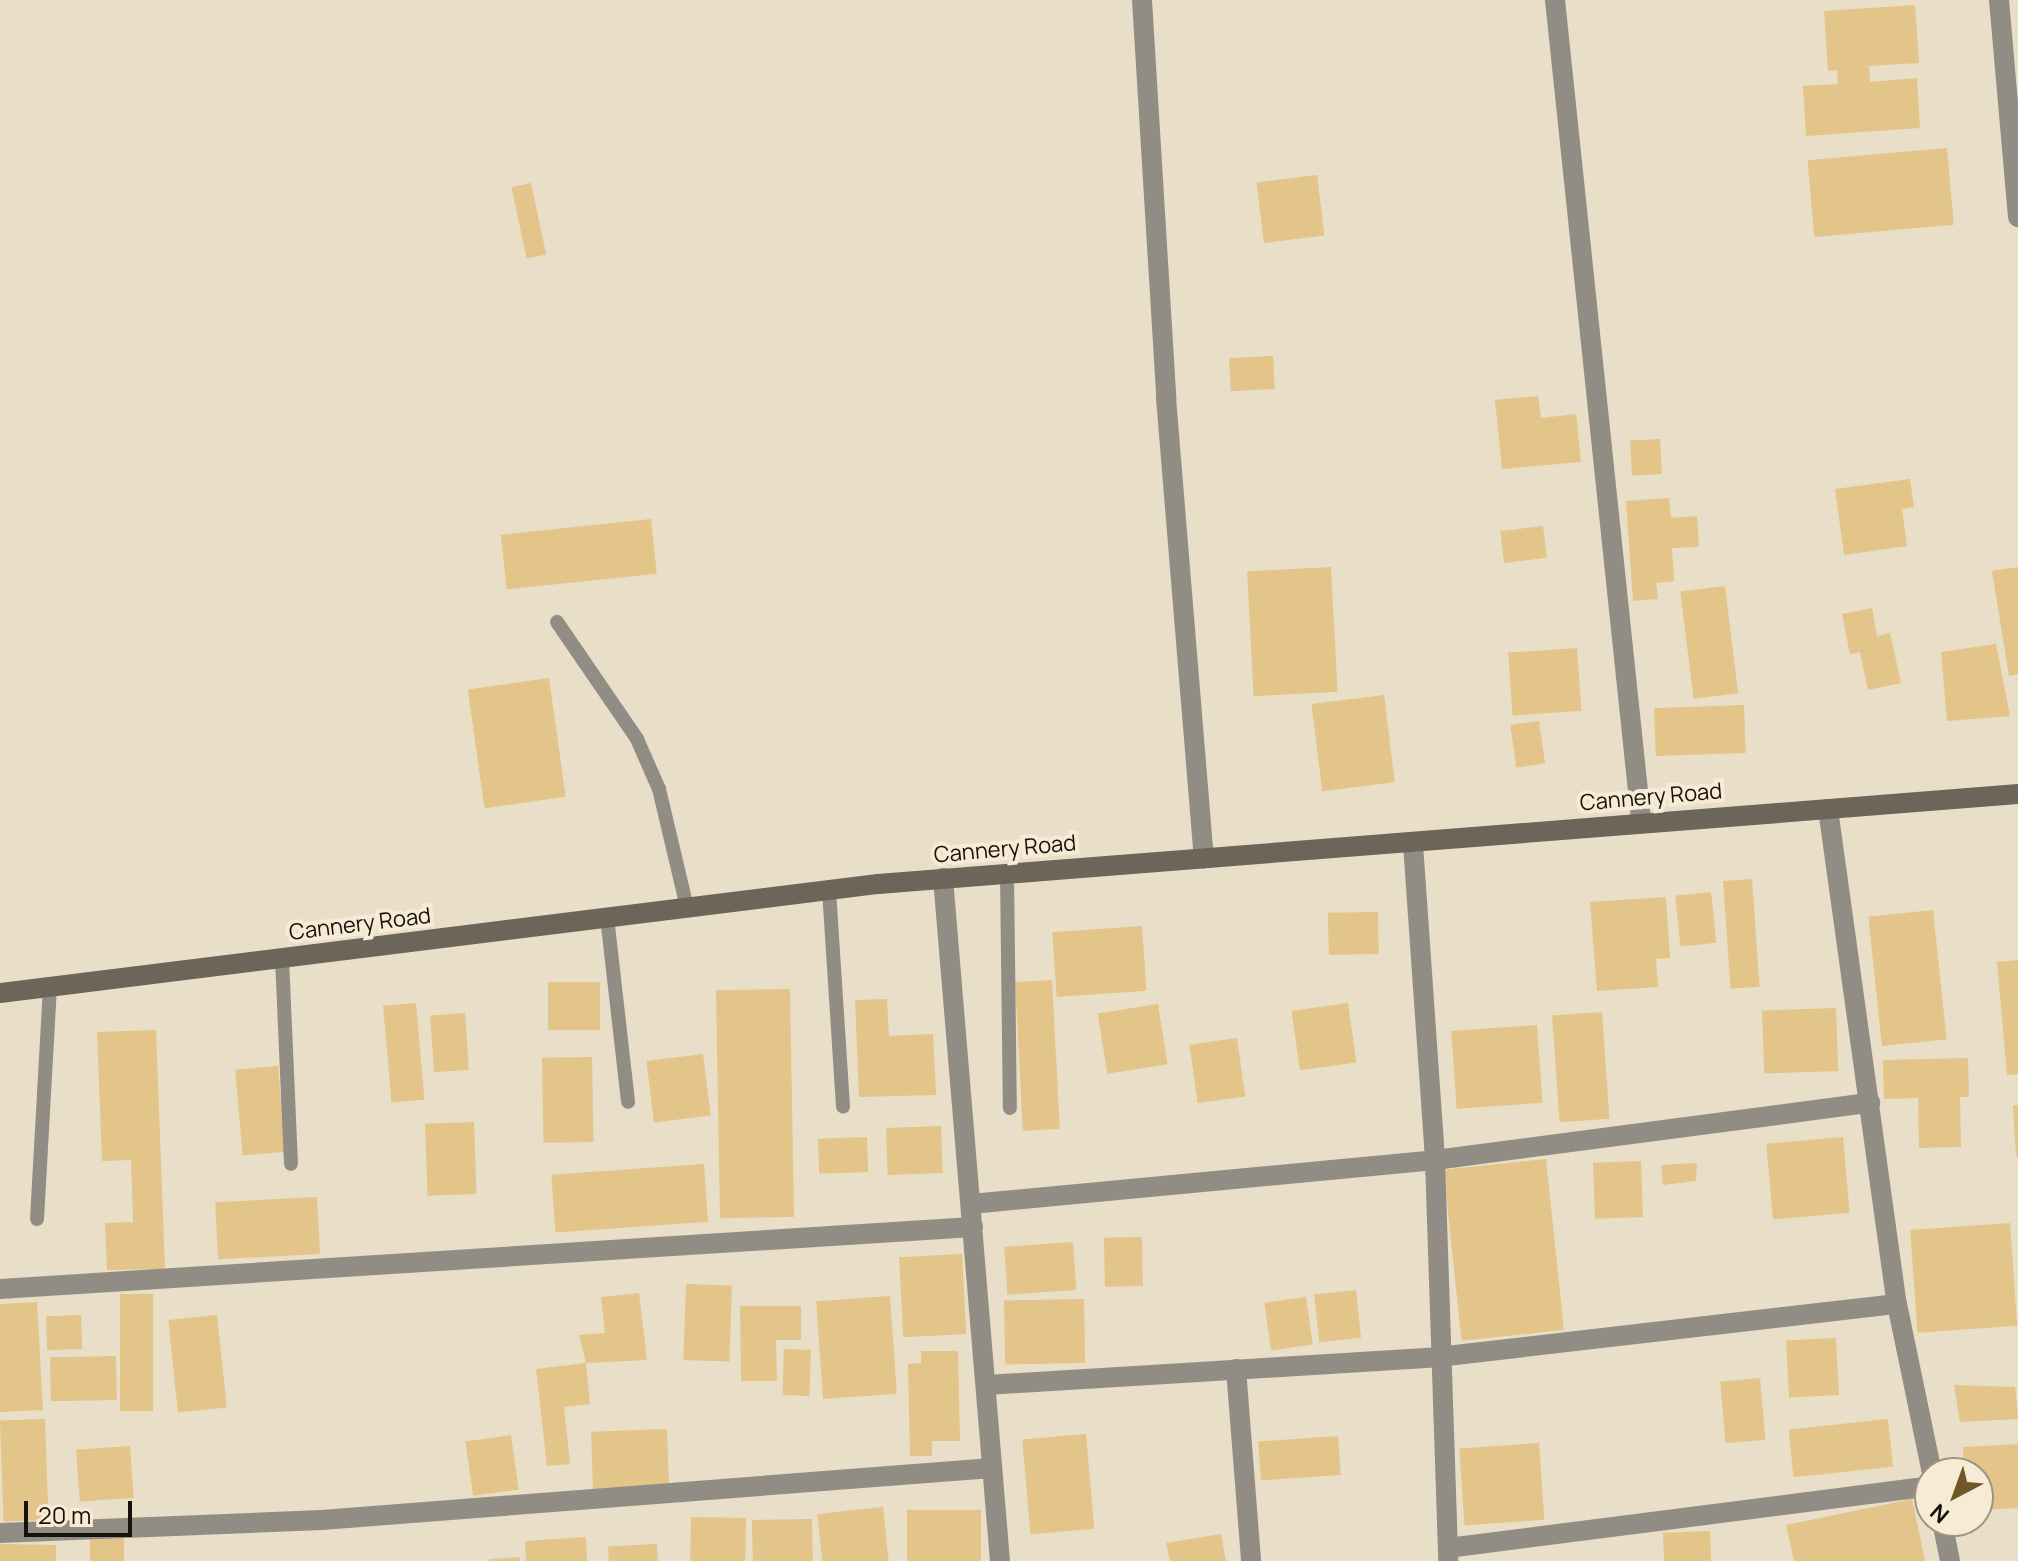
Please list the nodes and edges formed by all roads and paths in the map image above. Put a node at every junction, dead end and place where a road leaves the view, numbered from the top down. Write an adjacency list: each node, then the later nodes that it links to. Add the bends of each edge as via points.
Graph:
1 (1142, 0): 10 (street, via 1166,398)
2 (1555, 0): 8 (street)
3 (1999, 0): 4 (street)
4 (2018, 217)
5 (557, 622): 14 (lane, via 637,739 659,789)
6 (2018, 794): 7 (main road, Cannery Road)
7 (1828, 809): 8 (main road, Cannery Road); 20 (street)
8 (1641, 820): 9 (main road, Cannery Road)
9 (1413, 844): 10 (main road, Cannery Road); 23 (street)
10 (1204, 858): 11 (main road, Cannery Road)
11 (1007, 874): 12 (main road, Cannery Road); 22 (lane)
12 (943, 878): 13 (main road, Cannery Road); 25 (street)
13 (829, 890): 14 (main road, Cannery Road); 21 (lane)
14 (687, 907): 15 (main road, Cannery Road)
15 (607, 917): 16 (main road, Cannery Road); 19 (lane)
16 (282, 958): 17 (main road, Cannery Road); 24 (lane)
17 (50, 987): 18 (main road, Cannery Road); 26 (lane)
18 (0, 993)
19 (628, 1102)
20 (1870, 1103): 23 (street); 29 (street)
21 (843, 1107)
22 (1010, 1108)
23 (1435, 1160): 25 (street); 30 (street)
24 (291, 1164)
25 (971, 1204): 27 (street)
26 (37, 1219)
27 (973, 1227): 28 (street); 32 (street)
28 (0, 1289)
29 (1897, 1304): 30 (street); 33 (street)
30 (1438, 1357): 31 (street); 38 (street)
31 (1236, 1369): 32 (street); 40 (street)
32 (986, 1385): 34 (street)
33 (1929, 1457)
34 (992, 1468): 36 (street, via 322,1520); 39 (street)
35 (1914, 1488): 38 (street)
36 (0, 1533)
37 (1945, 1537): 41 (street)
38 (1448, 1554)
39 (1000, 1561)
40 (1251, 1561)
41 (1950, 1561)

